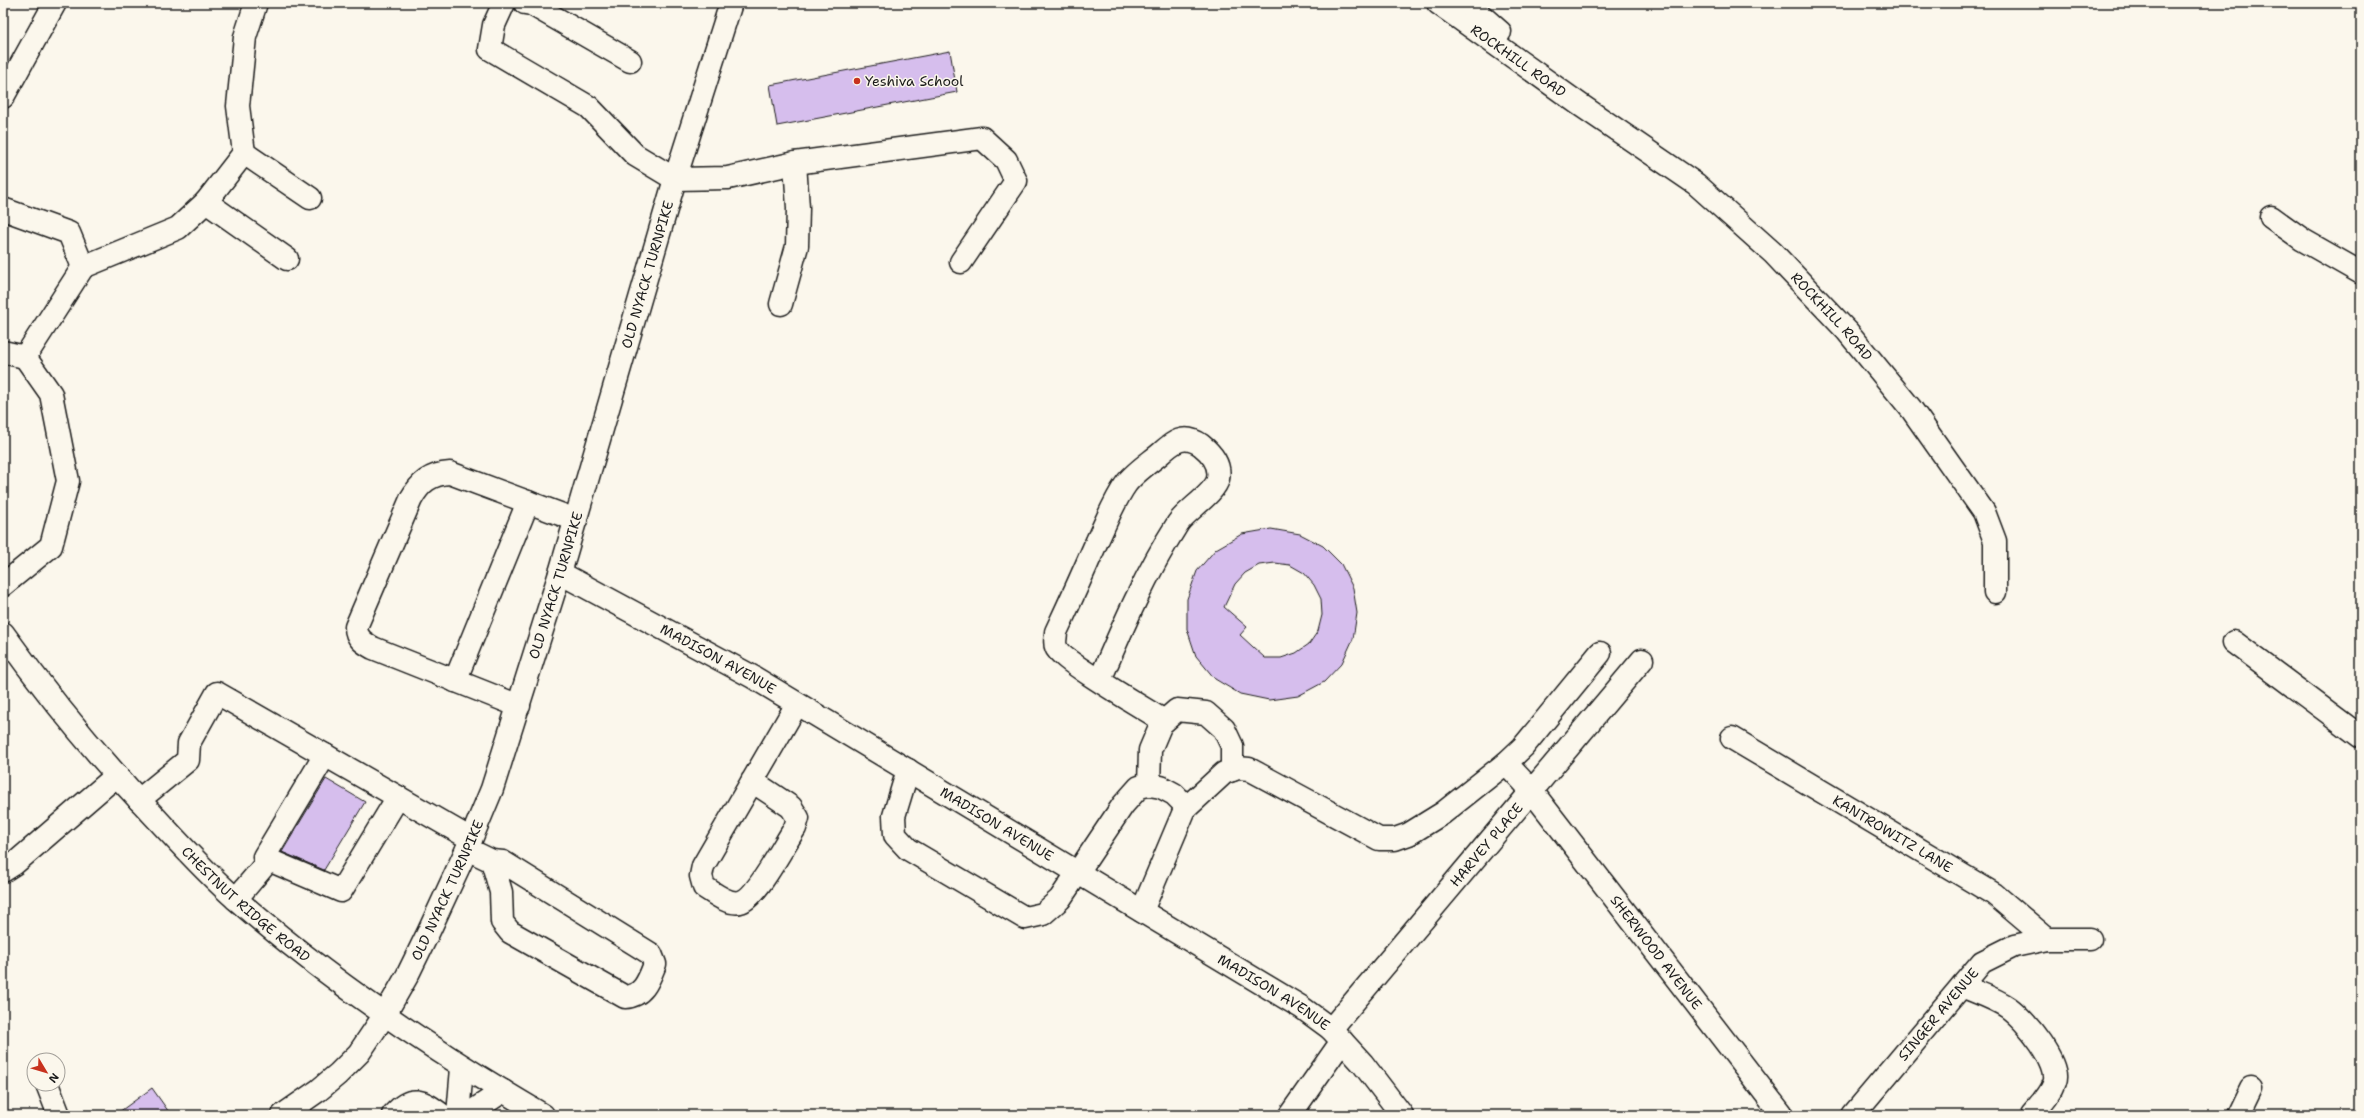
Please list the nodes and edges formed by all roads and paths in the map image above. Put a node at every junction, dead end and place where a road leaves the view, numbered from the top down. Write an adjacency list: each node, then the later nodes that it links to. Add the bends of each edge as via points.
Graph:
1 (55, 3): 9 (street)
2 (256, 3): 11 (street, via 245,36 238,106)
3 (504, 3): 13 (street, via 494,25 490,49 589,107 635,155)
4 (525, 3): 8 (street, via 531,4)
5 (731, 3): 13 (street, OLD NYACK TURNPIKE)
6 (1438, 3): 10 (street, ROCKHILL ROAD)
7 (1467, 3): 10 (street, ROCKHILL ROAD)
8 (630, 61)
9 (3, 97)
10 (1579, 104): 29 (street, ROCKHILL ROAD, via 1696,184 1773,253 1847,330 1912,410 1984,512 1995,541)
11 (244, 153): 14 (street); 15 (street)
12 (795, 162): 13 (street, via 728,178); 19 (street, via 982,138 1006,160 1016,181); 22 (street, via 797,246)
13 (675, 179): 26 (street, OLD NYACK TURNPIKE)
14 (310, 198)
15 (206, 202): 18 (street); 20 (street, via 178,228)
16 (3, 209): 20 (street, via 70,233)
17 (2271, 217): 21 (street, via 2303,240)
18 (287, 259)
19 (961, 262)
20 (83, 266): 24 (street)
21 (2361, 273)
22 (781, 304)
23 (3, 352): 24 (street)
24 (25, 357): 28 (street, via 51,394 68,481 51,546)
25 (528, 502): 26 (street); 34 (street); 34 (street, via 450,473 427,479 418,487 411,499 356,627 360,638 373,648)
26 (576, 520): 27 (street, OLD NYACK TURNPIKE)
27 (560, 573): 36 (street, MADISON AVENUE); 37 (street, OLD NYACK TURNPIKE)
28 (3, 585)
29 (1995, 592)
30 (5, 641): 45 (street, CHESTNUT RIDGE ROAD)
31 (2234, 642): 39 (street)
32 (1600, 653): 42 (street, via 1523,747)
33 (1642, 660): 48 (street, HARVEY PLACE)
34 (454, 680): 37 (street)
35 (1100, 680): 35 (street, via 1062,656 1055,647 1056,632 1126,483 1175,441 1187,438 1194,440 1215,460 1218,480 1212,490 1180,521 1162,549 1136,597); 38 (street)
36 (797, 704): 43 (street, MADISON AVENUE); 46 (street)
37 (519, 706): 52 (street, OLD NYACK TURNPIKE, via 492,788)
38 (1164, 720): 44 (street, via 1178,710 1206,713 1224,729 1232,746); 47 (street, via 1150,750)
39 (2361, 737)
40 (1732, 738): 61 (street, KANTROWITZ LANE, via 1994,894)
41 (325, 755): 49 (street); 50 (street, via 218,693 189,743 188,760); 53 (street, via 264,857)
42 (1506, 763): 44 (street, via 1443,813 1409,834 1395,839 1379,839 1249,769); 48 (street, SHERWOOD AVENUE)
43 (908, 770): 56 (street, MADISON AVENUE); 56 (street, via 894,816 896,835 908,849 1025,918 1042,914 1060,899)
44 (1232, 770): 51 (street, via 1206,788)
45 (116, 776): 50 (street, CHESTNUT RIDGE ROAD); 55 (street, via 14,864)
46 (752, 781): 46 (street, via 702,871 704,887 730,902 741,902 752,894 795,828 798,818 791,807)
47 (1144, 786): 51 (street, via 1161,787 1174,794); 56 (street, via 1123,806)
48 (1531, 790): 65 (street, HARVEY PLACE); 79 (street, SHERWOOD AVENUE)
49 (398, 797): 52 (street); 53 (street, via 341,891)
50 (139, 800): 59 (street, CHESTNUT RIDGE ROAD)
51 (1185, 809): 60 (street)
52 (469, 844): 54 (street); 64 (street, OLD NYACK TURNPIKE, via 407,976)
53 (269, 860): 59 (street)
54 (492, 860): 57 (street, via 503,862); 58 (street)
55 (3, 870)
56 (1077, 872): 60 (street, MADISON AVENUE)
57 (525, 874): 58 (street); 58 (street, via 651,954 655,964 646,985 634,996 625,997 510,932 502,922)
58 (500, 892)
59 (236, 899): 64 (street, CHESTNUT RIDGE ROAD)
60 (1142, 911): 65 (street, MADISON AVENUE, via 1301,1007)
61 (2047, 939): 62 (street, SINGER AVENUE); 63 (street, SINGER AVENUE, via 2014,946 1982,962)
62 (2090, 939)
63 (1962, 986): 80 (street, SINGER AVENUE); 81 (street, via 2009,1008 2038,1040 2050,1058 2055,1070 2055,1082)
64 (384, 1016): 66 (street, CHESTNUT RIDGE ROAD); 71 (street, OLD NYACK TURNPIKE, via 359,1053 338,1074)
65 (1336, 1035): 77 (street, HARVEY PLACE); 78 (street, MADISON AVENUE, via 1363,1064)
66 (462, 1068): 68 (street, CHESTNUT RIDGE ROAD); 74 (street)
67 (2251, 1088): 82 (street)
68 (502, 1091): 75 (street); 76 (street, CHESTNUT RIDGE ROAD)
69 (50, 1092): 70 (street)
70 (59, 1115)
71 (284, 1115)
72 (393, 1115): 73 (street, via 404,1103 413,1101 427,1105)
73 (442, 1115)
74 (458, 1115)
75 (467, 1115)
76 (543, 1115)
77 (1290, 1115)
78 (1402, 1115)
79 (1782, 1115)
80 (1853, 1115)
81 (2031, 1115)
82 (2238, 1115)

